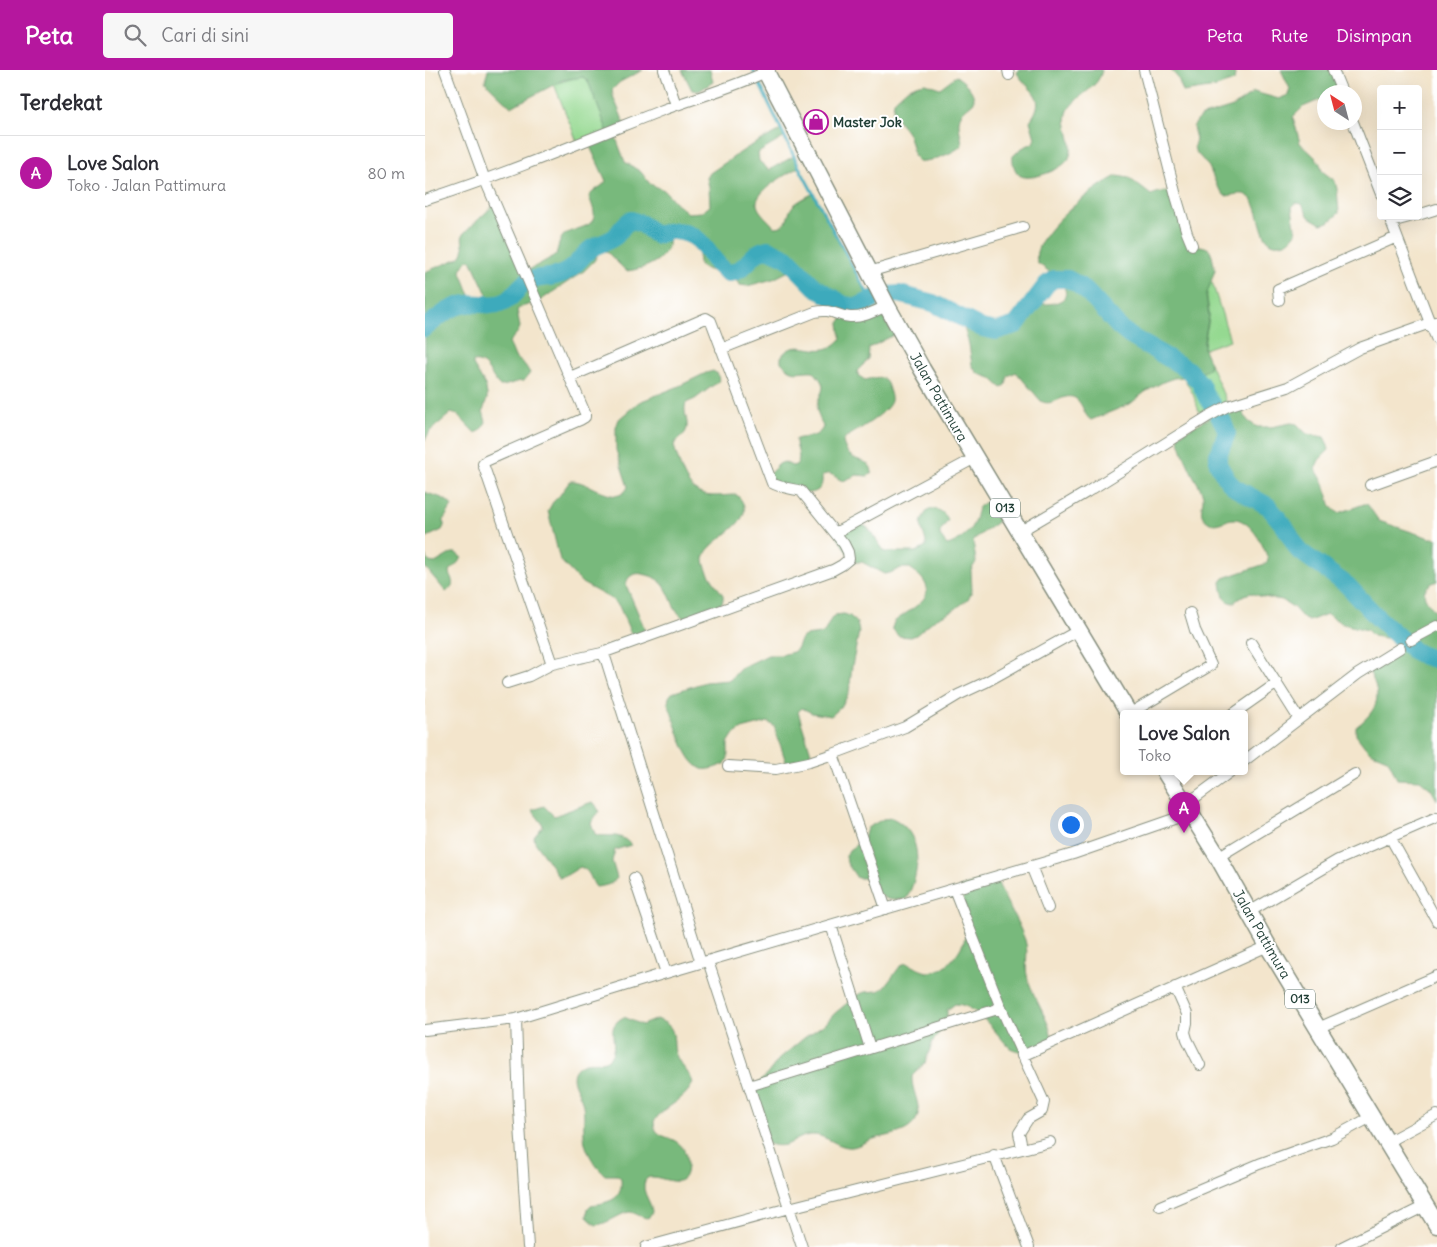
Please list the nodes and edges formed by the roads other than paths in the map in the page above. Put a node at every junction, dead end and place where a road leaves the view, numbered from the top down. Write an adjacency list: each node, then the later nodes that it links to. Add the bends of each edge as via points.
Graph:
1 (445, 70): 9 (street)
2 (664, 70): 7 (street)
3 (1144, 70): 17 (street, via 1176,196)
4 (1333, 70): 6 (street)
5 (765, 72): 7 (street); 18 (main road, Jalan Pattimura / 013)
6 (1339, 85)
7 (676, 105): 9 (street)
8 (1356, 130): 10 (street)
9 (485, 180): 11 (street); 24 (street)
10 (1377, 184)
11 (425, 200)
12 (1437, 209): 13 (street)
13 (1422, 214)
14 (1390, 220): 16 (street)
15 (1023, 227): 18 (street)
16 (1397, 237): 20 (street, via 1278,289); 21 (street)
17 (1192, 244)
18 (869, 272): 19 (main road, Jalan Pattimura / 013)
19 (883, 298): 23 (street, via 859,317 847,317 831,311 815,312); 25 (main road, Jalan Pattimura / 013)
20 (1279, 300)
21 (1434, 322): 22 (street); 28 (street, via 1360,348 1288,387 1228,406)
22 (1437, 340)
23 (721, 349): 24 (street, via 711,321 706,318); 29 (street, via 772,482 801,491)
24 (569, 377): 37 (street, via 585,417 483,464)
25 (975, 458): 28 (main road, Jalan Pattimura / 013); 29 (street)
26 (1437, 461): 27 (street)
27 (1371, 485)
28 (1019, 532): 32 (main road, Jalan Pattimura / 013)
29 (835, 533): 36 (street, via 849,558 833,570)
30 (1190, 614): 41 (street, via 1211,665)
31 (1437, 626): 33 (street)
32 (1079, 630): 40 (main road, Jalan Pattimura / 013); 44 (street, via 905,727)
33 (1411, 640)
34 (1251, 643): 39 (street)
35 (1400, 648): 43 (street, via 1358,674)
36 (602, 653): 37 (street); 63 (street)
37 (552, 664): 38 (street)
38 (507, 683)
39 (1277, 684): 42 (street); 43 (street)
40 (1127, 710)
41 (1136, 710)
42 (1239, 710)
43 (1299, 719): 45 (street)
44 (833, 754): 46 (street, via 776,769); 58 (street)
45 (1248, 758)
46 (728, 766)
47 (1355, 774): 53 (street)
48 (1167, 775): 50 (main road, Jalan Pattimura / 013)
49 (1227, 775): 50 (street)
50 (1188, 809): 53 (main road, Jalan Pattimura / 013); 54 (street, via 1073,854)
51 (1437, 817): 52 (street)
52 (1390, 837): 59 (street, via 1338,860); 60 (street)
53 (1218, 857): 59 (main road, Jalan Pattimura / 013)
54 (1031, 866): 56 (street); 57 (street)
55 (634, 878): 64 (street)
56 (954, 889): 58 (street); 67 (street)
57 (1048, 908)
58 (886, 909): 61 (street)
59 (1249, 912): 62 (main road, Jalan Pattimura / 013)
60 (1437, 921)
61 (831, 925): 63 (street); 71 (street)
62 (1269, 946): 66 (street); 69 (main road, Jalan Pattimura / 013)
63 (705, 962): 64 (street); 74 (street)
64 (666, 973): 68 (street)
65 (1437, 976): 69 (street)
66 (1175, 987): 72 (street); 73 (street, via 1187,1014 1187,1039)
67 (1001, 1008): 71 (street); 72 (street)
68 (516, 1019): 70 (street); 85 (street)
69 (1318, 1028): 76 (main road, Jalan Pattimura / 013)
70 (425, 1030)
71 (870, 1048): 74 (street)
72 (1022, 1056): 79 (street, via 1044,1102 1042,1111 1028,1119 1019,1133)
73 (1200, 1065)
74 (749, 1086): 83 (street)
75 (1437, 1115): 78 (street)
76 (1371, 1117): 78 (main road, Jalan Pattimura / 013); 81 (street, via 1332,1138 1259,1164)
77 (1050, 1142): 79 (street)
78 (1387, 1142): 82 (main road, Jalan Pattimura / 013)
79 (1021, 1148): 80 (street)
80 (994, 1155): 83 (street); 88 (street)
81 (1160, 1206)
82 (1425, 1206): 84 (main road, Jalan Pattimura / 013); 89 (street)
83 (789, 1208): 86 (street); 87 (street)
84 (1437, 1225)
85 (528, 1247)
86 (646, 1247)
87 (802, 1247)
88 (1029, 1247)
89 (1342, 1247)

